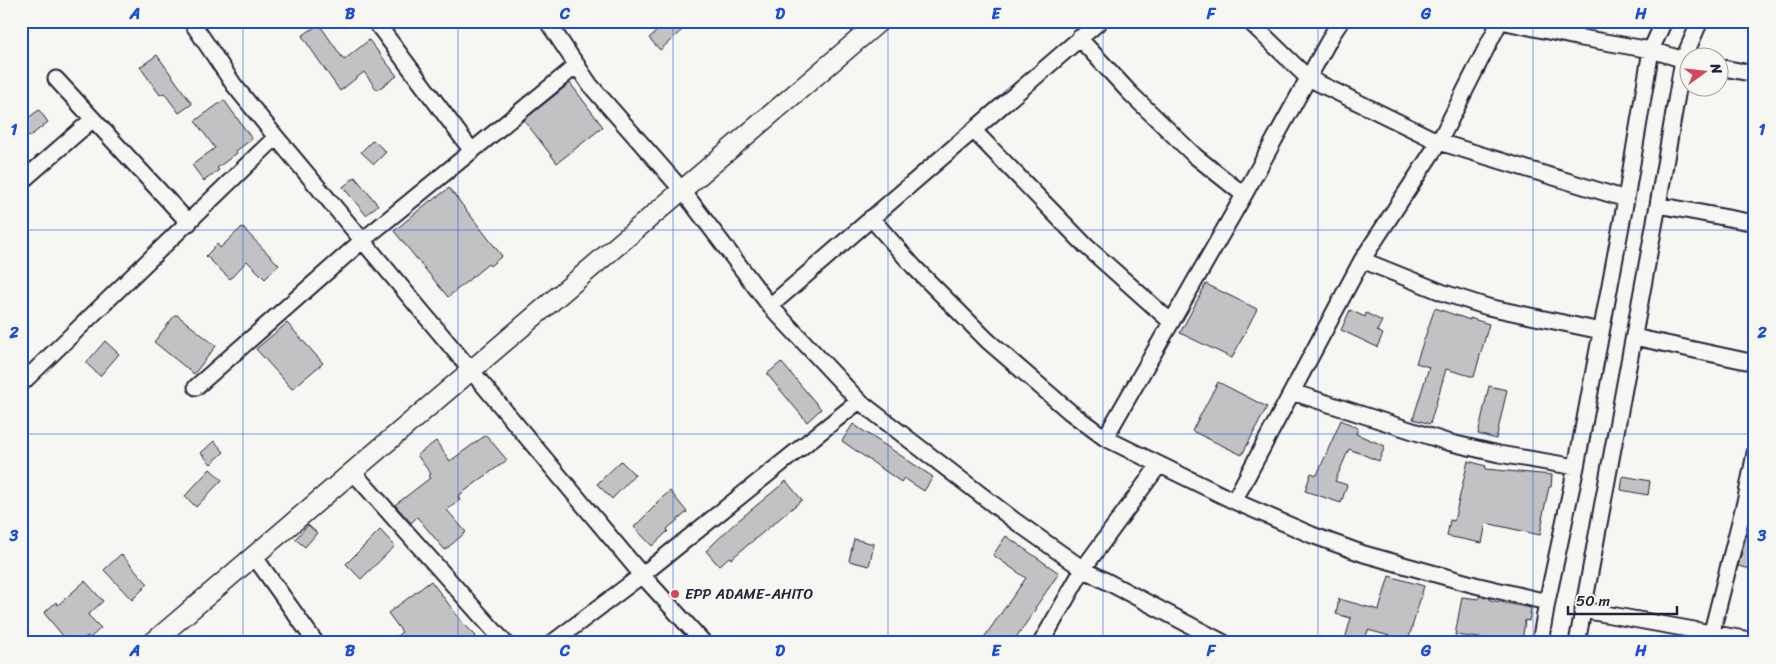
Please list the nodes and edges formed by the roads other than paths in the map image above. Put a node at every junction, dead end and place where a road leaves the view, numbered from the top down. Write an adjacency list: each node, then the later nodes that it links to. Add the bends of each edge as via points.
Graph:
1 (191, 21): 25 (street, via 234,85)
2 (375, 21): 27 (street)
3 (547, 21): 17 (street)
4 (880, 21): 29 (main road)
5 (1100, 21): 12 (street)
6 (1248, 21): 20 (street)
7 (1341, 21): 20 (street)
8 (1501, 21): 13 (street); 26 (street)
9 (1563, 21): 13 (street)
10 (1664, 21): 15 (street)
11 (1700, 21): 14 (street)
12 (1079, 38): 24 (street); 30 (street, via 1195,156)
13 (1576, 38): 15 (street)
14 (1691, 48)
15 (1651, 50): 16 (street); 31 (street)
16 (1678, 58)
17 (576, 65): 27 (street); 29 (street)
18 (1728, 69): 19 (street)
19 (1755, 74)
20 (1308, 78): 26 (street); 30 (street)
21 (56, 79): 23 (street)
22 (1679, 98): 32 (street)
23 (93, 119): 28 (street); 34 (street)
24 (974, 131): 33 (street); 39 (street, via 1086,246)
25 (276, 137): 34 (street); 36 (street)
26 (1439, 142): 31 (street); 37 (street)
27 (472, 151): 36 (street)
28 (21, 182)
29 (682, 190): 38 (street); 43 (main road)
30 (1244, 195): 39 (street)
31 (1626, 199): 40 (street)
32 (1658, 205): 35 (street); 41 (street)
33 (871, 218): 38 (street); 48 (street, via 914,267 988,341)
34 (188, 223): 44 (street)
35 (1755, 223)
36 (363, 240): 43 (street); 45 (street)
37 (1362, 260): 40 (street, via 1488,307); 46 (street)
38 (770, 306): 47 (street)
39 (1170, 321): 48 (street)
40 (1601, 331): 51 (street)
41 (1634, 337): 42 (street); 59 (street)
42 (1755, 364)
43 (472, 370): 52 (main road); 57 (street)
44 (21, 384)
45 (196, 387)
46 (1292, 392): 51 (street, via 1447,442); 54 (street)
47 (859, 400): 56 (street, via 1015,521); 57 (street)
48 (1105, 438): 50 (street)
49 (1755, 453): 53 (street)
50 (1159, 465): 54 (street); 56 (street)
51 (1576, 467): 58 (street)
52 (353, 472): 55 (main road); 64 (street)
53 (1750, 498): 60 (street)
54 (1234, 501): 58 (street, via 1364,554)
55 (254, 556): 62 (main road); 63 (street)
56 (1083, 569): 67 (street); 68 (street)
57 (642, 575): 65 (street); 66 (street)
58 (1547, 602): 69 (street)
59 (1583, 610): 60 (street); 70 (street)
60 (1711, 637): 61 (street)
61 (1755, 640)
62 (152, 643)
63 (316, 643)
64 (505, 643)
65 (552, 643)
66 (704, 643)
67 (1041, 643)
68 (1224, 643)
69 (1540, 643)
70 (1577, 643)

